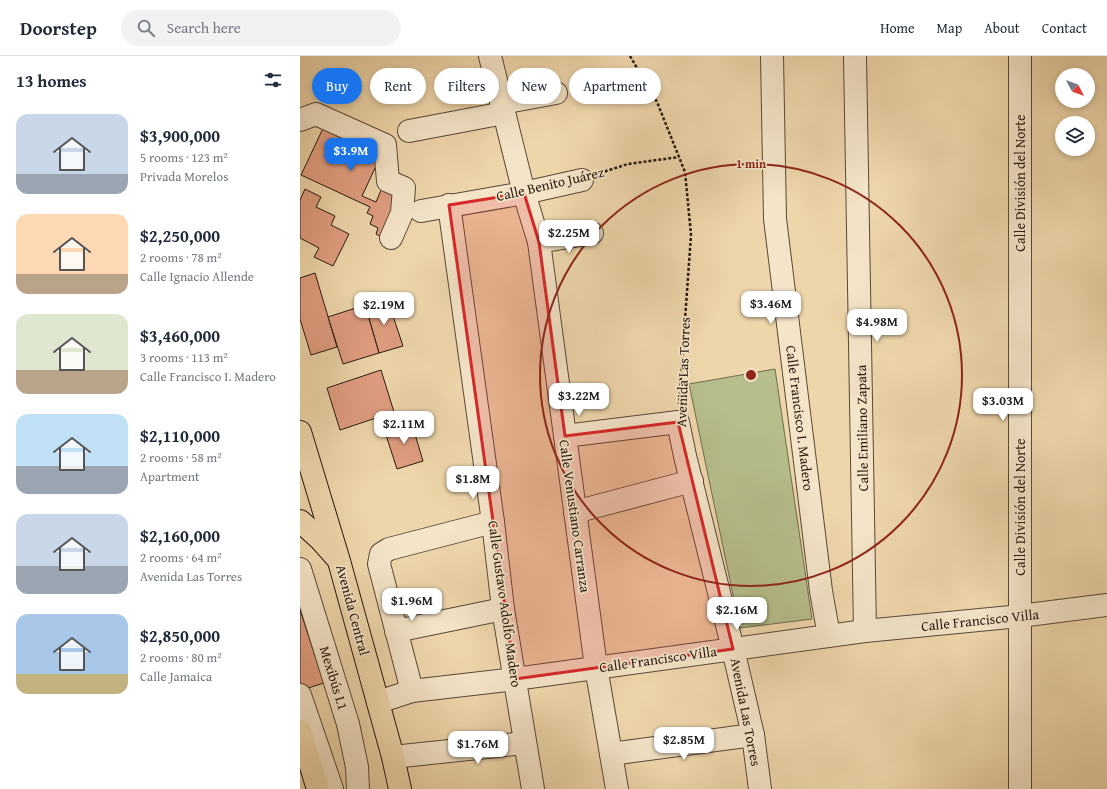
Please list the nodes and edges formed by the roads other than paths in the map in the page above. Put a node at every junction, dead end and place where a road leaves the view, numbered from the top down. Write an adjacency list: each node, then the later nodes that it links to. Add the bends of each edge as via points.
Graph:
1 (490, 56): 6 (street, Calle Venustiano Carranza)
2 (772, 56): 29 (street, Calle Francisco I. Madero, via 775,219 821,591)
3 (855, 56): 28 (street, Calle Emiliano Zapata)
4 (1020, 56): 26 (street, Calle División del Norte)
5 (516, 104): 6 (street)
6 (502, 108): 8 (street); 10 (street, Calle Venustiano Carranza)
7 (300, 120): 14 (street, via 316,114 385,145 388,182 404,188 402,213)
8 (409, 131)
9 (582, 180): 10 (street, Calle Benito Juárez)
10 (524, 193): 11 (street, Calle Benito Juárez); 15 (street, Calle Venustiano Carranza)
11 (449, 205): 12 (street, Calle Benito Juárez); 21 (street, Calle Gustavo Adolfo Madero)
12 (421, 211)
13 (592, 233): 15 (street)
14 (391, 238)
15 (539, 242): 17 (street, Calle Venustiano Carranza)
16 (300, 432): 22 (highway, Avenida Central)
17 (565, 436): 18 (street, Avenida Las Torres, via 678,422); 19 (street, Calle Venustiano Carranza)
18 (692, 481): 19 (street); 30 (street, Avenida Las Torres)
19 (575, 512): 31 (street, Calle Venustiano Carranza)
20 (300, 521): 22 (highway)
21 (493, 522): 25 (street, Calle Gustavo Adolfo Madero); 27 (street, via 389,549 381,554 379,564)
22 (340, 561): 35 (highway, Avenida Central)
23 (300, 569): 43 (street, Mexibús L1, via 348,724)
24 (1107, 605): 26 (street, Calle Francisco Villa)
25 (503, 609): 27 (street); 32 (street, Calle Gustavo Adolfo Madero)
26 (1020, 616): 28 (street, Calle Francisco Villa); 48 (street, Calle División del Norte)
27 (396, 631): 33 (street)
28 (865, 631): 29 (street, Calle Francisco Villa)
29 (829, 636): 30 (street, Calle Francisco Villa)
30 (733, 649): 31 (street, Calle Francisco Villa); 37 (street, Avenida Las Torres)
31 (596, 667): 32 (street, Calle Francisco Villa); 39 (street, Calle Venustiano Carranza)
32 (515, 679): 33 (street, Calle Francisco Villa); 38 (street, Calle Gustavo Adolfo Madero)
33 (412, 691): 35 (street, Calle Francisco Villa)
34 (300, 695): 42 (street)
35 (378, 702): 40 (highway, Avenida Central)
36 (300, 731): 41 (highway)
37 (754, 735): 39 (street); 47 (street, Avenida Las Torres)
38 (526, 743): 40 (street); 45 (street, Calle Gustavo Adolfo Madero)
39 (611, 754): 46 (street, Calle Venustiano Carranza)
40 (393, 757): 44 (highway, Avenida Central)
41 (318, 789)
42 (332, 789)
43 (358, 789)
44 (400, 789)
45 (533, 789)
46 (617, 789)
47 (760, 789)
48 (1020, 789)

